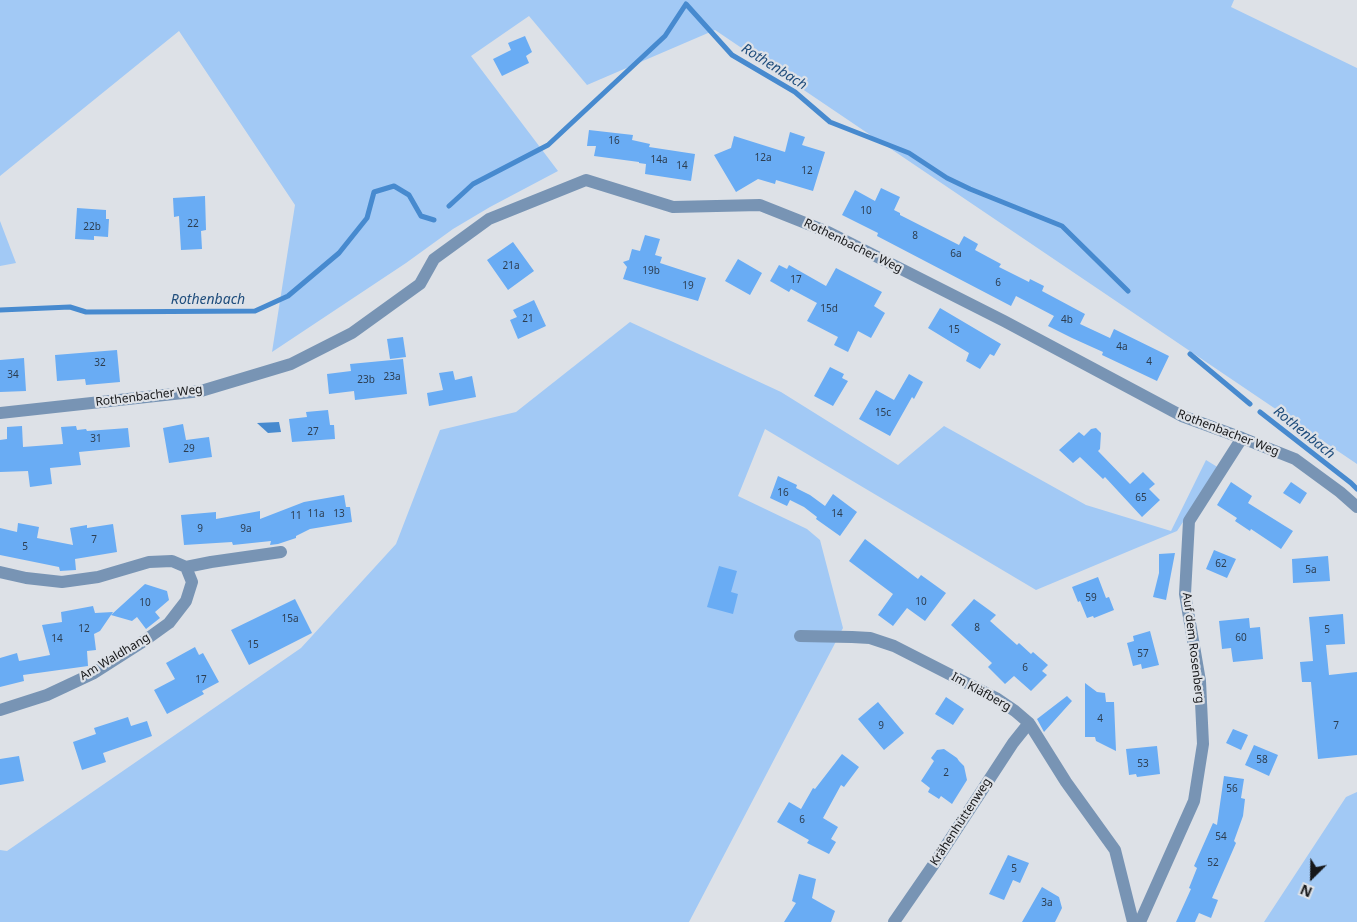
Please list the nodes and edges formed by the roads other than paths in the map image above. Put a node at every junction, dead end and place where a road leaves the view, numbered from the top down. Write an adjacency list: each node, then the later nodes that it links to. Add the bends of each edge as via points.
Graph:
1 (0, 413): 2 (street, Rothenbacher Weg, via 201,391 291,364 352,332 420,284 434,259 489,219 586,180 674,207 760,205 768,208 828,232 1182,416)
2 (1242, 438): 3 (street, Rothenbacher Weg, via 1295,459); 12 (street, Auf dem Rosenberg, via 1189,522 1185,594 1200,681 1203,744 1194,801)
3 (1357, 506)
4 (281, 552): 5 (street)
5 (186, 567): 6 (street, via 172,561 149,562 98,577 62,582); 8 (street, Am Waldhang, via 192,582 186,601 169,623 94,673 47,695)
6 (0, 572)
7 (800, 636): 9 (street, Im Kläfberg, via 852,636 894,646 996,698)
8 (0, 710)
9 (1029, 724): 10 (street, Krähenhüttenweg, via 1012,743); 11 (street, Im Kläfberg, via 1115,850)
10 (894, 922)
11 (1133, 922)
12 (1140, 922)

